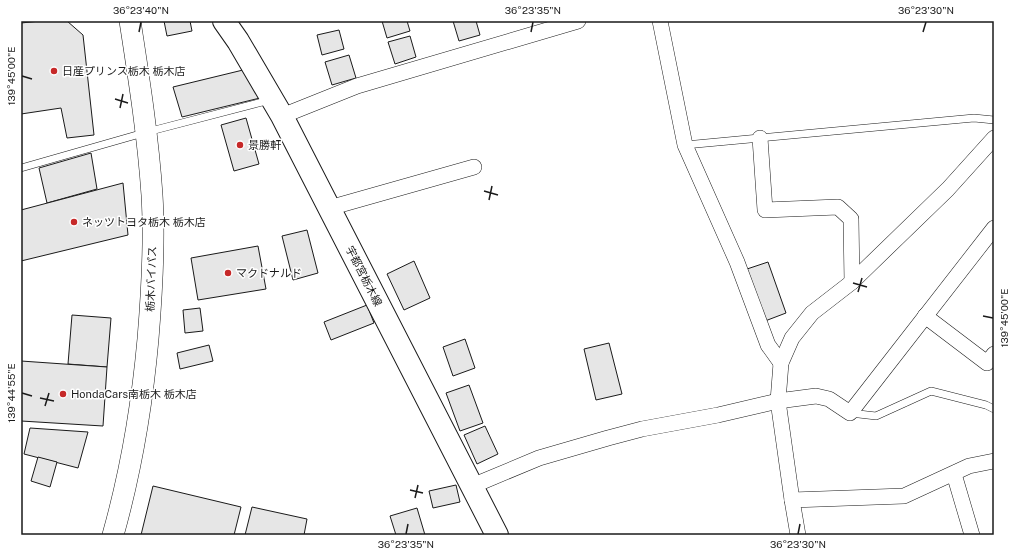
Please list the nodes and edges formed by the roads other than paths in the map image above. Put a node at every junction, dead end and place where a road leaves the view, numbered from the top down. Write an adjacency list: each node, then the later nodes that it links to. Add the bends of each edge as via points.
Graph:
1 (130, 21): 7 (main road, 栃木バイパス)
2 (224, 21): 5 (main road, 宇都宮栃木線)
3 (578, 21): 5 (street)
4 (660, 21): 10 (street)
5 (277, 108): 7 (lane); 13 (main road, 宇都宮栃木線)
6 (994, 120): 8 (lane, via 974,118)
7 (146, 132): 12 (lane); 26 (main road, 栃木バイパス, via 152,196 151,305 134,449)
8 (760, 138): 10 (lane); 15 (street, via 765,210 838,207 851,219)
9 (994, 138): 15 (street, via 948,189)
10 (685, 145): 18 (street, via 737,262 768,345)
11 (474, 167): 13 (street)
12 (21, 168)
13 (329, 208): 24 (main road, 宇都宮栃木線)
14 (994, 228): 16 (street)
15 (852, 282): 18 (street, via 812,313 792,338)
16 (925, 316): 17 (street, via 987,363); 21 (street)
17 (994, 354)
18 (781, 363): 19 (street)
19 (778, 401): 21 (street, via 816,396 829,399); 24 (street, via 608,438 539,458); 25 (street)
20 (994, 409): 21 (lane, via 931,391 876,416)
21 (850, 413)
22 (994, 461): 23 (street, via 969,466)
23 (954, 474): 25 (street, via 904,496); 29 (street)
24 (472, 486): 27 (main road, 宇都宮栃木線)
25 (792, 500): 28 (street)
26 (113, 535)
27 (497, 535)
28 (798, 535)
29 (972, 535)

